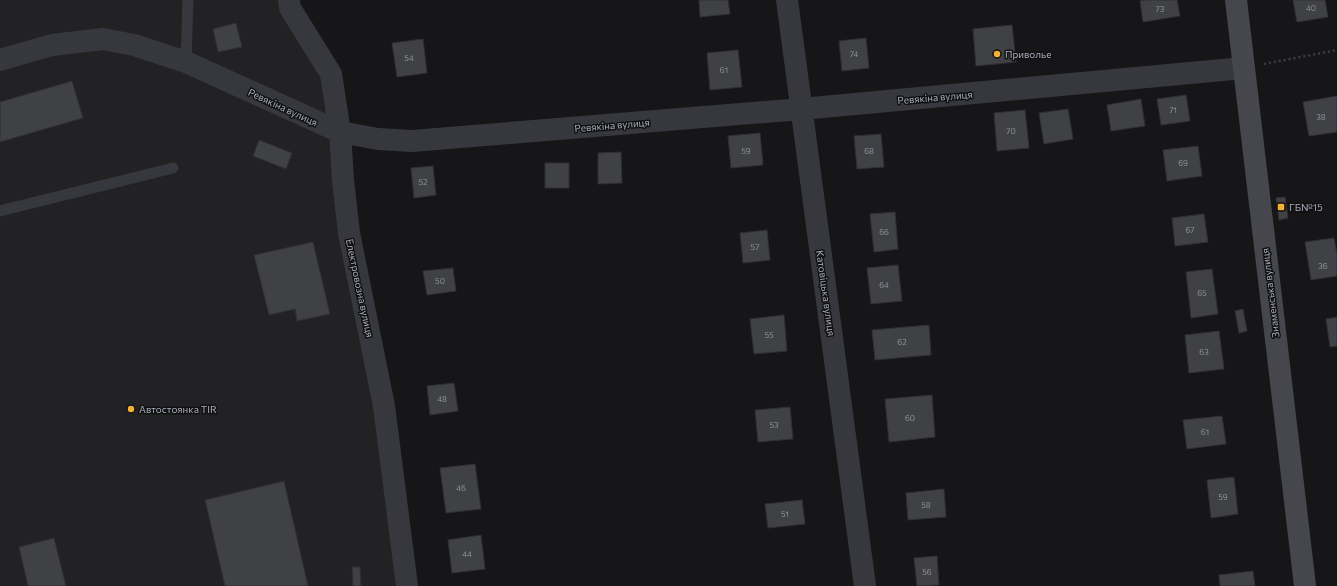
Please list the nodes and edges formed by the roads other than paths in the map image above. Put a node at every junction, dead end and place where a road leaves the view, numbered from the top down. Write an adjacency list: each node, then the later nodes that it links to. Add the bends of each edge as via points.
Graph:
1 (188, 0): 6 (lane)
2 (289, 0): 9 (street, Електровозна вулиця, via 290,8 330,74)
3 (788, 0): 8 (street, Катовіцька вулиця)
4 (1236, 0): 7 (main road, Знаменська вулиця)
5 (0, 60): 6 (street, Ревякіна вулиця, via 52,45 103,40 134,45)
6 (186, 62): 9 (street, Ревякіна вулиця)
7 (1244, 68): 8 (street, Ревякіна вулиця); 14 (main road, Знаменська вулиця)
8 (801, 109): 9 (street, Ревякіна вулиця, via 412,141 378,139); 13 (street, Катовіцька вулиця)
9 (340, 132): 12 (street, Електровозна вулиця, via 349,232 384,406)
10 (173, 168): 11 (lane)
11 (0, 211)
12 (407, 586)
13 (865, 586)
14 (1305, 586)

